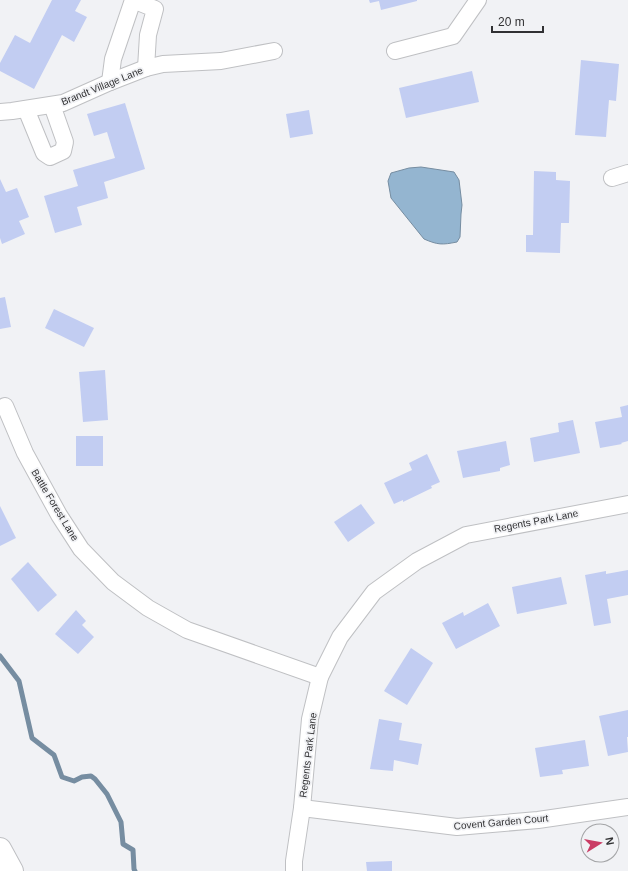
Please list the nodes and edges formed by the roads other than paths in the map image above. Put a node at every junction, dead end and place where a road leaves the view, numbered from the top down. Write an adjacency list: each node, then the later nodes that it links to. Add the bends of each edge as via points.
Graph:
1 (133, 0): 5 (street, via 155,9 148,35); 6 (street, via 113,59)
2 (478, 0): 4 (street, via 453,36)
3 (274, 51): 5 (street, Brandt Village Lane, via 221,61 163,64)
4 (395, 51)
5 (146, 68): 6 (street, Brandt Village Lane)
6 (110, 82): 7 (street, Brandt Village Lane, via 64,103)
7 (52, 105): 8 (street, Brandt Village Lane); 8 (street, via 66,142 63,151 50,157 44,153)
8 (26, 109): 9 (street, Brandt Village Lane)
9 (0, 112)
10 (628, 173): 11 (street)
11 (612, 178)
12 (5, 406): 14 (street, Battle Forest Lane, via 25,453 59,515 81,549 113,582 148,608 187,630)
13 (628, 504): 14 (street, Regents Park Lane, via 466,535 417,561 374,592 340,637)
14 (320, 677): 16 (street, Regents Park Lane, via 310,719)
15 (628, 807): 16 (street, Covent Garden Court, via 457,828)
16 (302, 808): 19 (street, Regents Park Lane)
17 (0, 849): 18 (highway)
18 (12, 871)
19 (294, 871)

